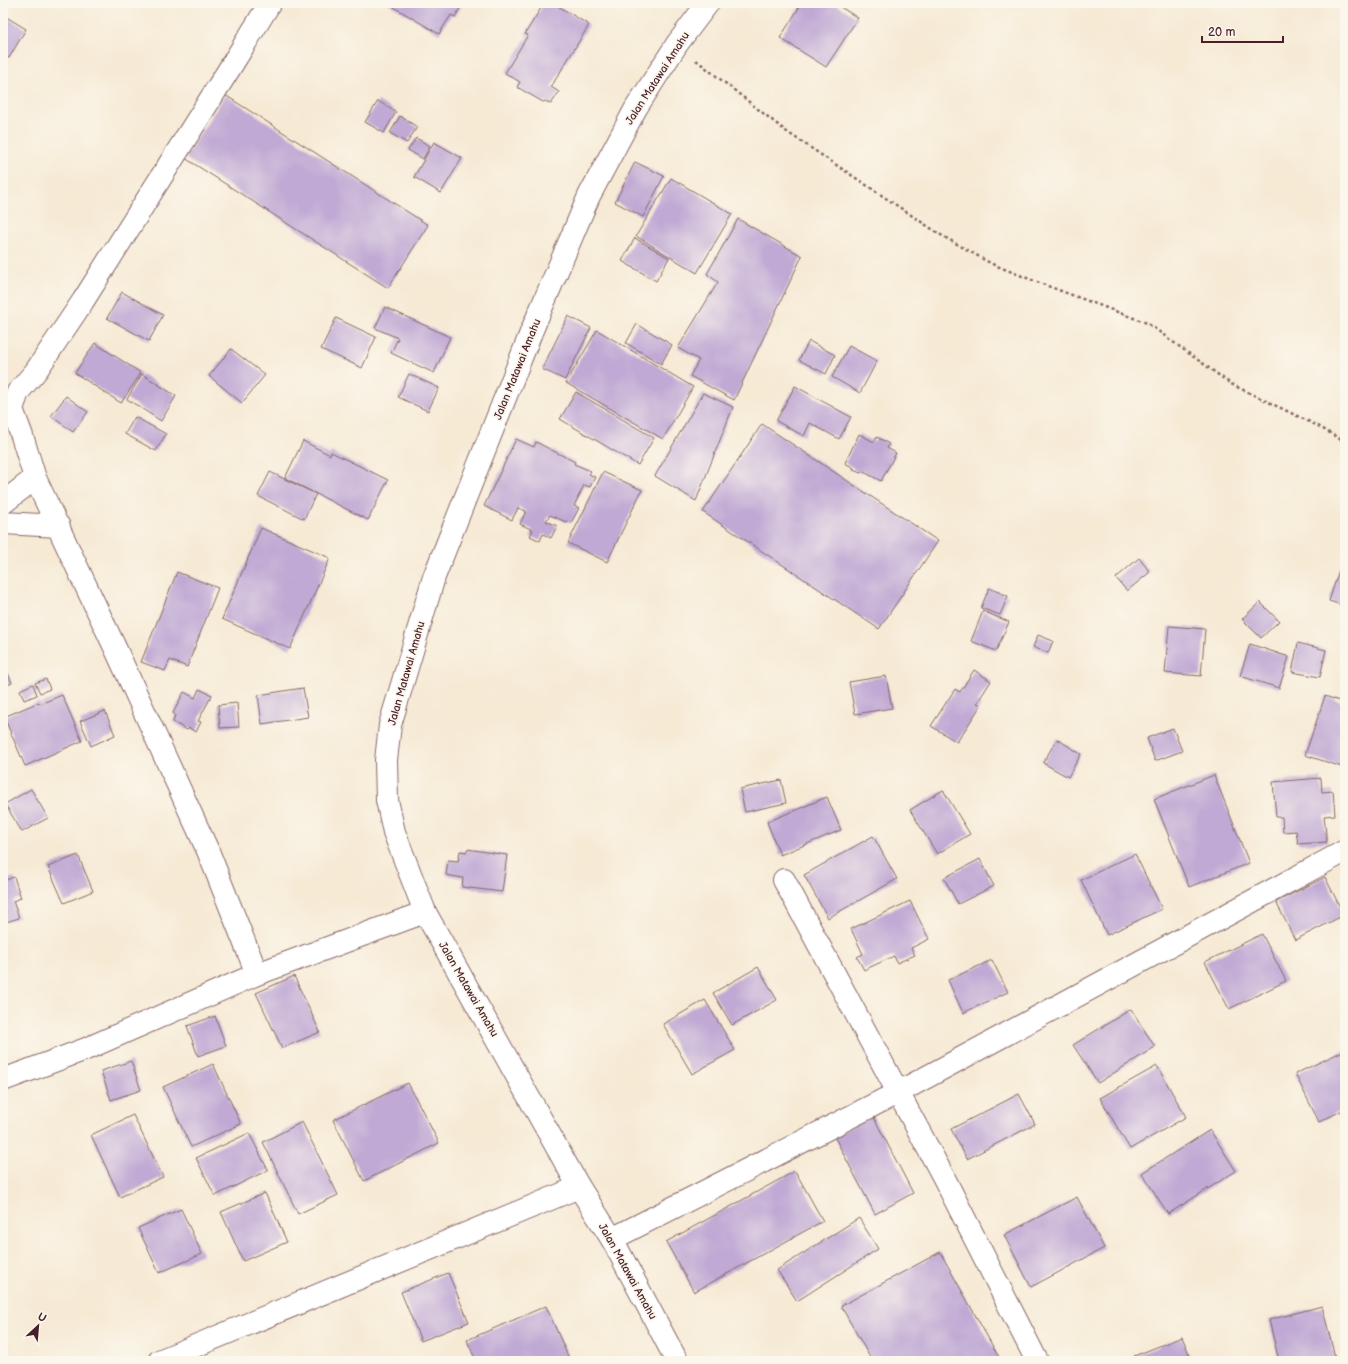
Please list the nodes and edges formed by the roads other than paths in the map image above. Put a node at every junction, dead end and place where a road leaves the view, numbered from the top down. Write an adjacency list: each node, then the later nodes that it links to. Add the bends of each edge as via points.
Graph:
1 (270, 3): 3 (main road, via 82,301 36,371)
2 (708, 3): 10 (main road, Jalan Matawai Amahu, via 677,44 636,108 590,196 538,316 434,577 394,710 386,760 387,800 394,832)
3 (7, 406): 4 (main road, via 22,436)
4 (35, 478): 5 (main road); 7 (main road)
5 (3, 504)
6 (3, 523): 7 (main road)
7 (59, 526): 11 (main road, via 208,851)
8 (1345, 851): 13 (main road)
9 (784, 880): 13 (main road)
10 (425, 912): 11 (main road); 14 (main road, Jalan Matawai Amahu)
11 (258, 974): 12 (main road, via 86,1049)
12 (3, 1080)
13 (898, 1092): 15 (main road); 18 (main road)
14 (579, 1187): 15 (main road, Jalan Matawai Amahu); 16 (main road)
15 (612, 1239): 17 (main road, Jalan Matawai Amahu)
16 (159, 1361)
17 (677, 1361)
18 (1037, 1361)

